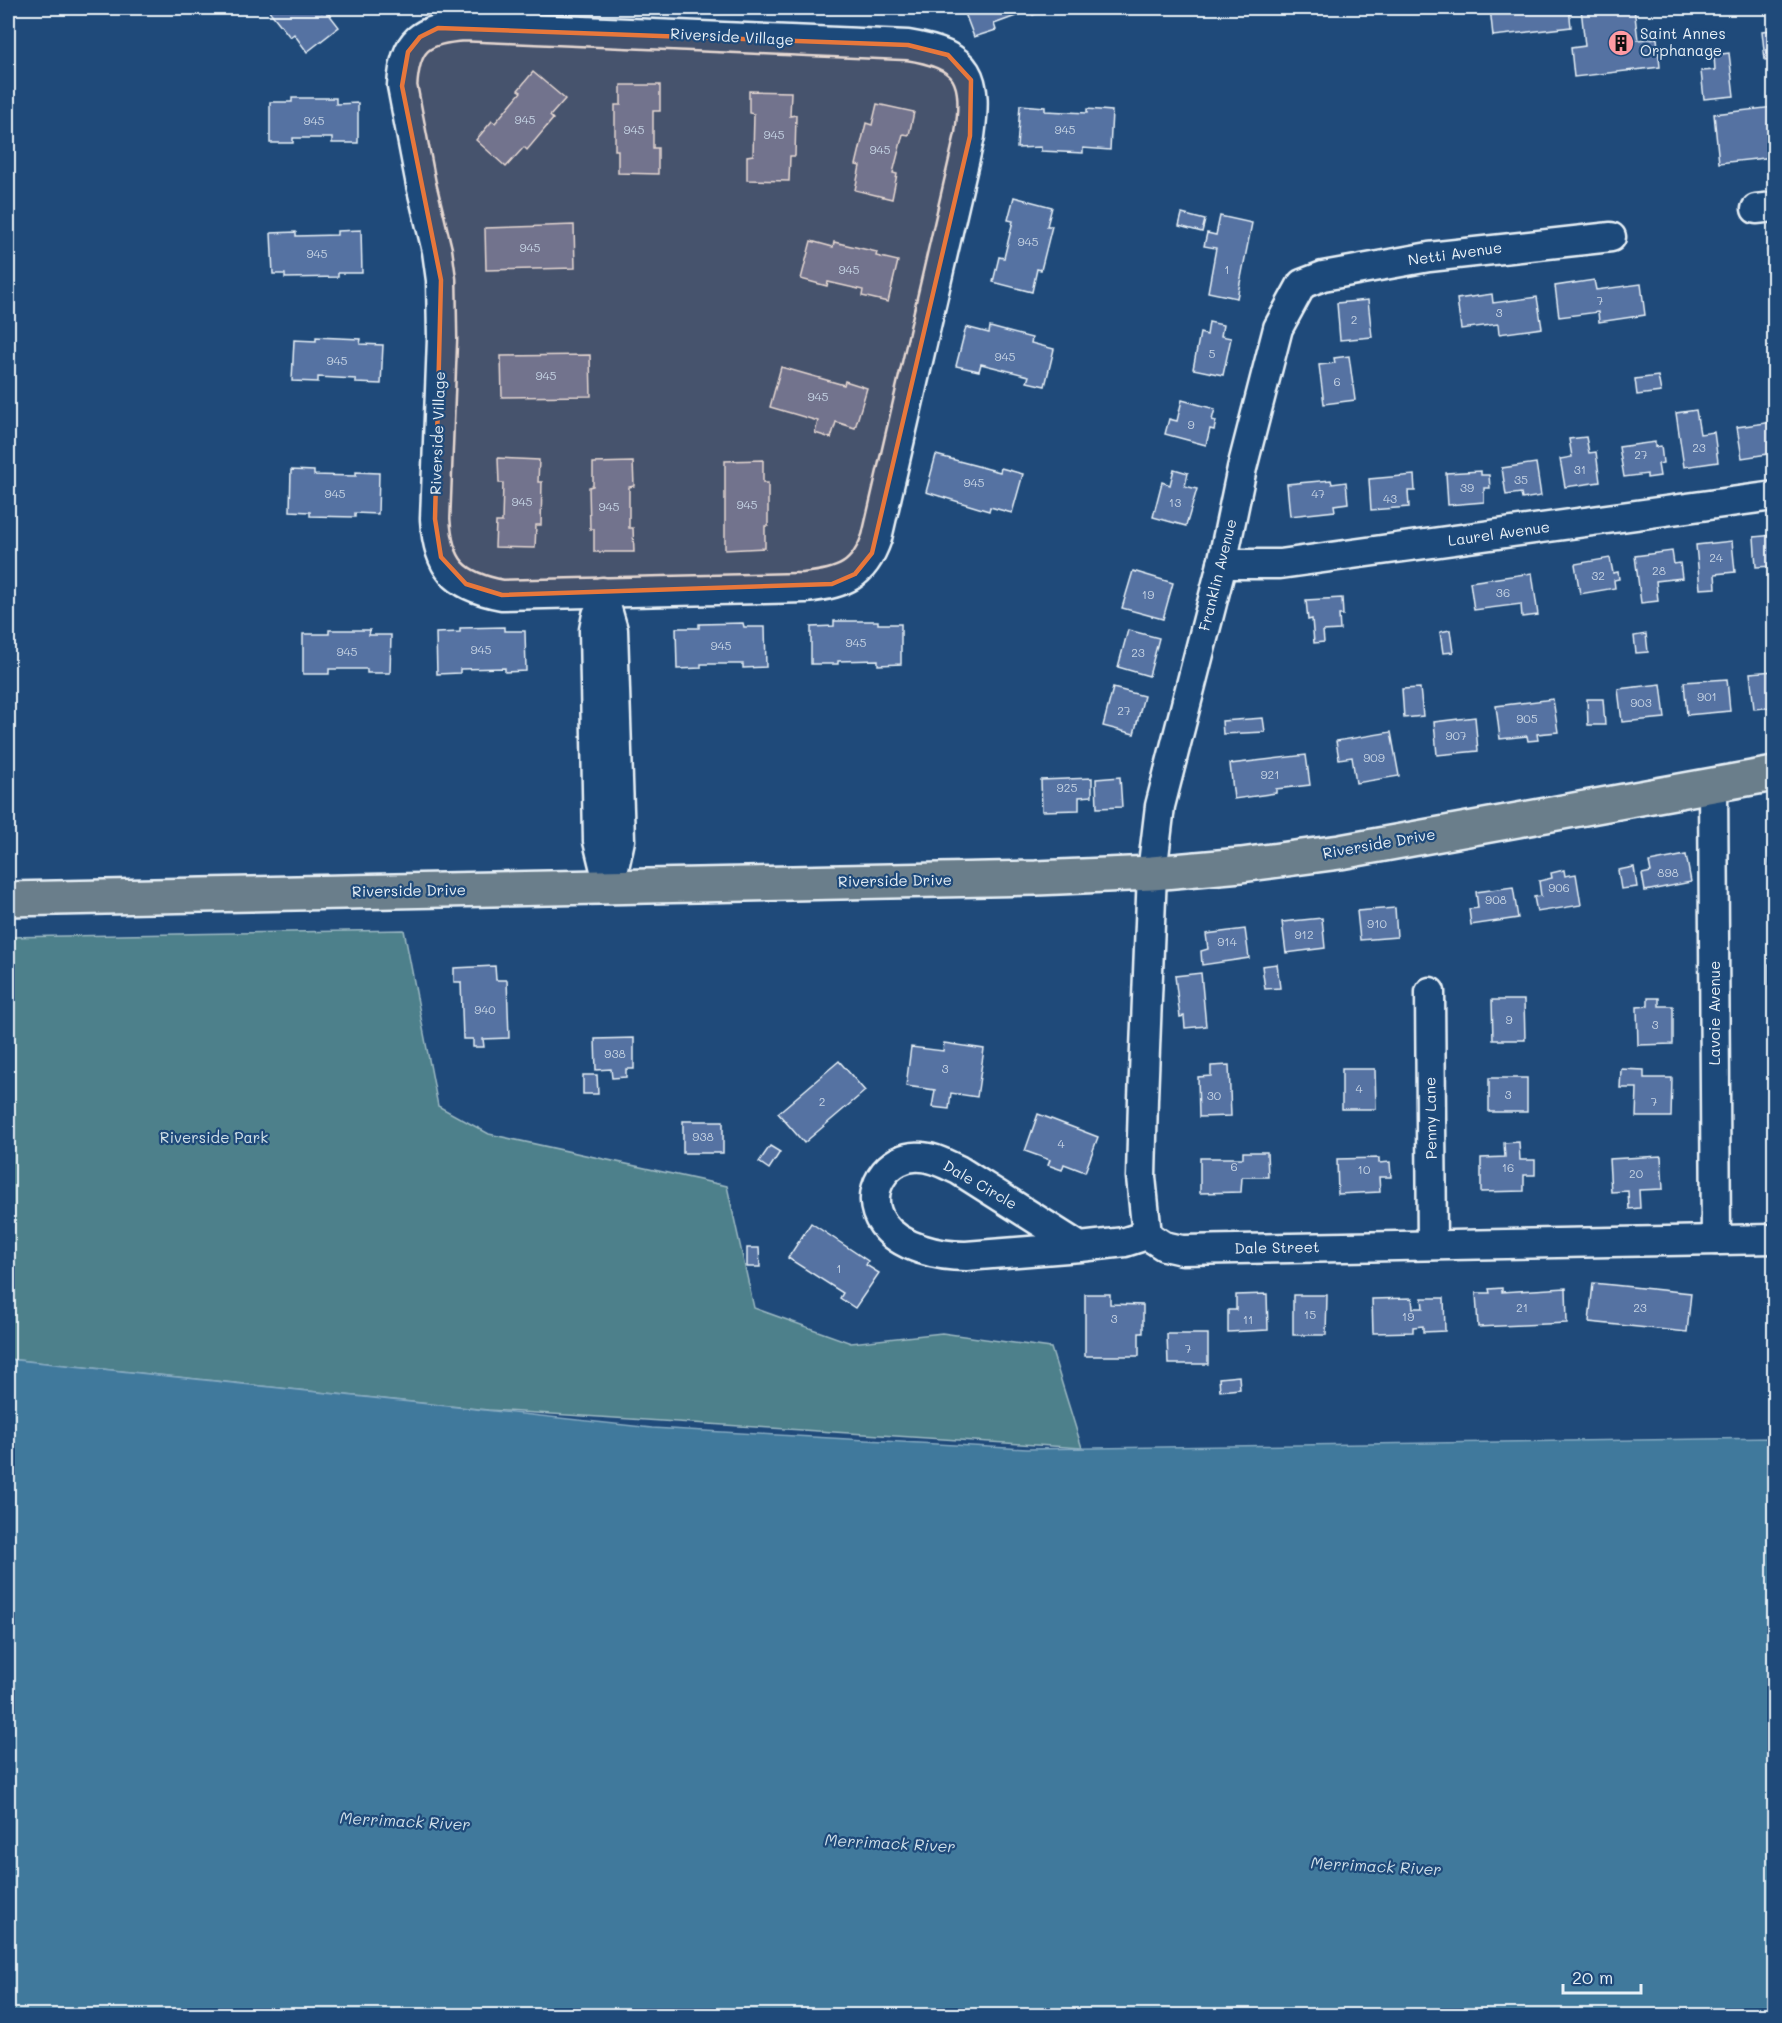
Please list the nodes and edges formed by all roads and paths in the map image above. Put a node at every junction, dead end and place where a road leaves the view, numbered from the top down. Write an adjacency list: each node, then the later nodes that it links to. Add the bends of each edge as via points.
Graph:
1 (1611, 237): 2 (street, Netti Avenue, via 1429,257 1323,276)
2 (1302, 284): 4 (street, Franklin Avenue, via 1278,328)
3 (1774, 496): 4 (street, Laurel Avenue, via 1280,564)
4 (1222, 564): 8 (street, Franklin Avenue, via 1160,806)
5 (602, 592): 5 (street, Riverside Village, via 817,587 844,580 864,566 877,538 970,136 974,98 971,80 962,65 948,55 908,45 464,26 438,28 420,37 408,52 402,86 437,251 443,309 435,519 441,557 466,584 486,592); 9 (street, via 594,630 597,830)
6 (1774, 774): 7 (main road, Riverside Drive)
7 (1713, 786): 8 (main road, Riverside Drive, via 1340,852); 14 (street, Lavoie Avenue)
8 (1152, 873): 9 (main road, Riverside Drive); 12 (street, via 1141,1178)
9 (610, 887): 10 (main road, Riverside Drive)
10 (8, 900)
11 (1430, 992): 15 (street, Penny Lane)
12 (1147, 1235): 15 (street, Dale Street, via 1164,1246 1182,1250); 16 (street, Dale Circle, via 1125,1242)
13 (1774, 1239): 14 (street, Dale Street)
14 (1716, 1240): 15 (street, Dale Street)
15 (1432, 1245)
16 (1080, 1247): 16 (street, Dale Circle, via 966,1256 931,1252 895,1235 883,1223 876,1207 876,1190 883,1174 896,1163 912,1157 930,1158 983,1185)

